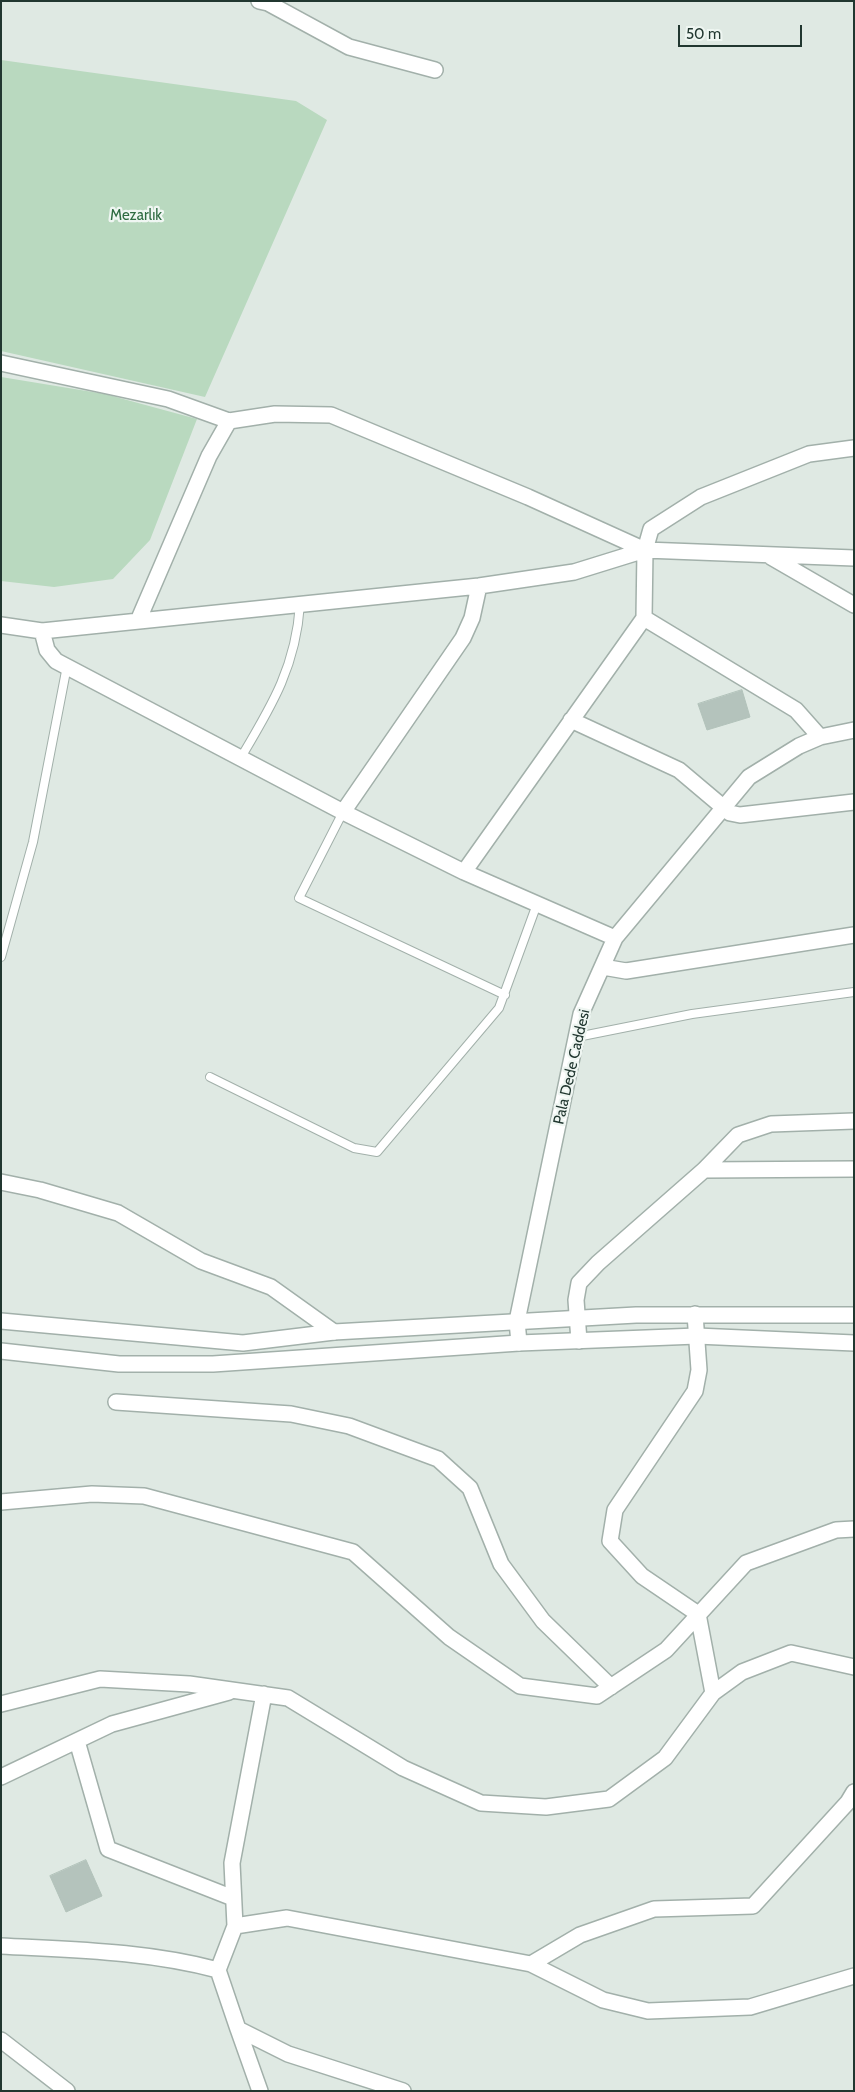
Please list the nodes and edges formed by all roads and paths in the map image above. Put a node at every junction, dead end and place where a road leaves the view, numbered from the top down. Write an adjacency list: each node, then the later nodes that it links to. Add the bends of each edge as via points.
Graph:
1 (259, 1): 2 (street, via 349,47)
2 (435, 70)
3 (1, 364): 4 (street, via 168,398)
4 (230, 421): 6 (street, via 275,414 331,415); 13 (street, via 209,456)
5 (854, 448): 6 (street, via 809,454 702,497 657,523 647,537)
6 (645, 550): 7 (street); 9 (street, via 574,572); 12 (street)
7 (769, 556): 8 (street); 11 (street)
8 (854, 558)
9 (479, 586): 10 (street); 23 (street, via 472,618 463,638)
10 (300, 604): 13 (street); 20 (lane, via 296,645 282,685)
11 (854, 605)
12 (644, 618): 17 (street); 19 (street, via 796,710)
13 (138, 621): 15 (street)
14 (1, 625): 15 (street)
15 (42, 631): 16 (street, via 47,650 56,661)
16 (67, 666): 20 (street); 28 (lane, via 33,842)
17 (571, 720): 22 (street, via 679,770); 24 (street)
18 (854, 730): 19 (street, Pala Dede Caddesi)
19 (820, 737): 22 (street, Pala Dede Caddesi, via 777,758 749,777)
20 (240, 759): 23 (street)
21 (854, 802): 22 (street, via 740,815)
22 (722, 808): 27 (street, Pala Dede Caddesi)
23 (343, 812): 24 (street); 31 (lane, via 299,898)
24 (464, 872): 25 (street)
25 (537, 904): 27 (street); 31 (lane)
26 (854, 935): 29 (street, via 626,971)
27 (615, 938): 29 (street, Pala Dede Caddesi)
28 (1, 957)
29 (603, 967): 32 (street, Pala Dede Caddesi, via 581,1014)
30 (854, 992): 32 (lane, via 692,1014)
31 (505, 995): 33 (lane, via 499,1008 377,1152 354,1148)
32 (577, 1037): 42 (street, Pala Dede Caddesi)
33 (210, 1077)
34 (854, 1121): 36 (street, via 771,1124 738,1135)
35 (854, 1169): 36 (street)
36 (704, 1170): 40 (street, via 579,1283 576,1300)
37 (1, 1182): 43 (street, via 118,1213 200,1261 272,1288)
38 (695, 1314): 39 (street); 40 (street); 44 (street)
39 (854, 1315)
40 (578, 1318): 42 (street); 45 (street)
41 (1, 1321): 43 (street, via 243,1343)
42 (517, 1321): 43 (street); 46 (street, Pala Dede Caddesi)
43 (334, 1332)
44 (697, 1336): 45 (street); 47 (street); 52 (street, via 699,1370 695,1391 615,1510 610,1541 642,1576)
45 (579, 1341): 46 (street)
46 (518, 1343): 48 (street, via 212,1364 120,1364)
47 (854, 1343)
48 (1, 1351)
49 (116, 1402): 54 (street, via 291,1414 349,1426 438,1459 470,1488 501,1564 543,1621)
50 (1, 1502): 54 (street, via 92,1494 144,1496 353,1552 449,1637 520,1686 597,1696)
51 (854, 1529): 52 (street, via 836,1530 746,1563)
52 (698, 1614): 54 (street, via 666,1650); 56 (street)
53 (854, 1667): 56 (street, via 791,1653 742,1672)
54 (611, 1687)
55 (235, 1690): 57 (street); 58 (street, via 100,1679); 59 (street, via 112,1724)
56 (713, 1693): 57 (street, via 666,1758 610,1799 546,1807 481,1803 403,1768 288,1698)
57 (264, 1694): 62 (street, via 232,1863)
58 (1, 1704)
59 (77, 1741): 60 (street); 62 (street, via 108,1849)
60 (1, 1777)
61 (854, 1792): 65 (street, via 753,1906 654,1909 580,1935)
62 (234, 1898): 63 (street)
63 (235, 1926): 65 (street, via 287,1918); 66 (street)
64 (1, 1946): 66 (street, via 107,1951 178,1959)
65 (531, 1964): 67 (street, via 604,2000 648,2011 750,2007)
66 (218, 1970): 68 (street)
67 (854, 1976)
68 (238, 2029): 71 (street); 72 (street, via 288,2054)
69 (1, 2040): 70 (street)
70 (67, 2091)
71 (260, 2091)
72 (403, 2091)

